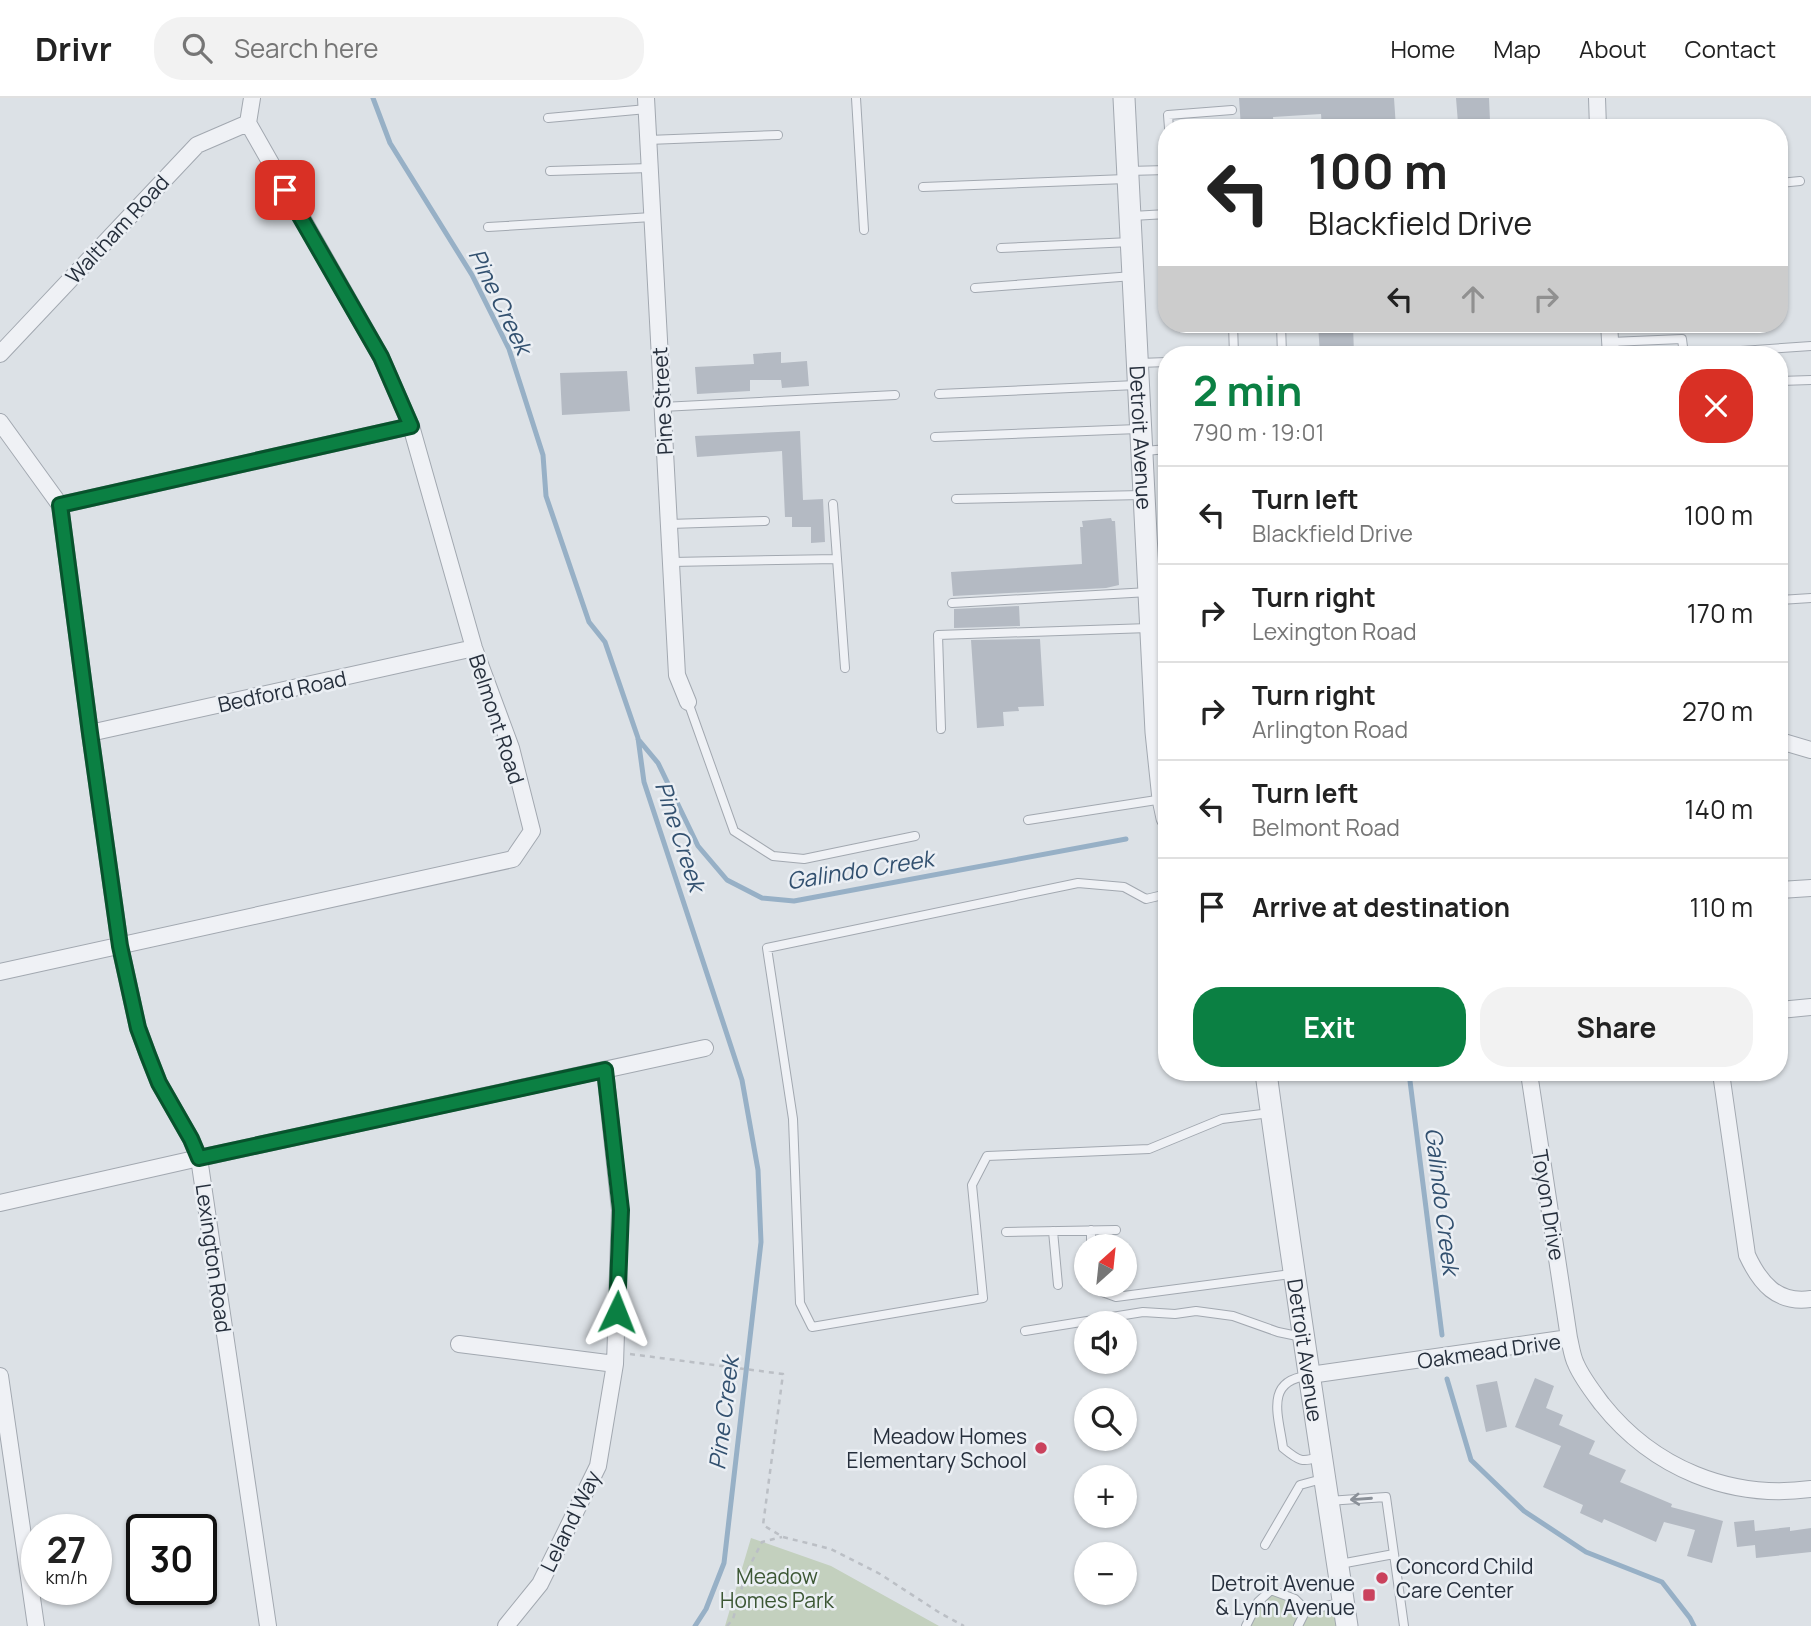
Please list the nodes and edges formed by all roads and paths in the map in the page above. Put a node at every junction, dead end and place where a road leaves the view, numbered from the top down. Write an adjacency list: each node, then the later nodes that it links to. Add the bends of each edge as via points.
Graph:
1 (252, 98): 10 (street)
2 (856, 98): 24 (lane)
3 (1124, 98): 16 (street, Detroit Avenue)
4 (1597, 98): 9 (street)
5 (647, 104): 7 (lane); 12 (street, Pine Street)
6 (1232, 110): 8 (lane, via 1168,115)
7 (548, 118)
8 (1168, 119)
9 (1598, 119)
10 (248, 123): 33 (street, Waltham Road, via 197,145); 43 (street, Belmont Road, via 381,357)
11 (778, 135): 12 (lane)
12 (648, 140): 13 (street, Pine Street)
13 (650, 169): 14 (lane); 22 (street, Pine Street)
14 (550, 171)
15 (1158, 171): 16 (lane)
16 (1128, 175): 19 (lane); 21 (street, Detroit Avenue)
17 (1800, 181): 18 (lane)
18 (1788, 182)
19 (923, 187)
20 (1158, 214): 21 (lane)
21 (1130, 216): 25 (street, Detroit Avenue)
22 (652, 217): 23 (lane); 41 (street, Pine Street)
23 (488, 227)
24 (864, 230)
25 (1131, 242): 26 (lane); 27 (street, Detroit Avenue)
26 (1001, 248)
27 (1133, 276): 28 (lane); 35 (street, Detroit Avenue)
28 (975, 288)
29 (1628, 346): 30 (lane, via 1682,340)
30 (1683, 346)
31 (1811, 346): 32 (lane)
32 (1788, 348)
33 (0, 354)
34 (1158, 362): 35 (lane)
35 (1137, 363): 38 (street, Detroit Avenue)
36 (1811, 380): 37 (lane)
37 (1788, 381)
38 (1138, 385): 39 (lane); 44 (street, Detroit Avenue)
39 (939, 394)
40 (895, 395): 41 (lane)
41 (663, 407): 53 (street, Pine Street)
42 (0, 422): 51 (street, Lexington Road)
43 (411, 426): 51 (street); 62 (street, Belmont Road)
44 (1141, 429): 45 (lane); 47 (street, Detroit Avenue)
45 (935, 437)
46 (1158, 450): 47 (lane)
47 (1142, 451): 48 (street, Detroit Avenue)
48 (1144, 495): 49 (lane); 56 (street, Detroit Avenue)
49 (956, 499)
50 (833, 504): 54 (lane)
51 (60, 505): 67 (street, Lexington Road)
52 (765, 521): 53 (lane)
53 (669, 524): 55 (street, Pine Street)
54 (837, 559): 55 (lane); 63 (lane)
55 (671, 562): 65 (street, Pine Street, via 677,675)
56 (1158, 569): 57 (street, Detroit Avenue)
57 (1149, 592): 60 (lane); 61 (street, Detroit Avenue)
58 (1811, 598): 59 (lane)
59 (1788, 599)
60 (952, 603)
61 (1151, 628): 64 (street, Detroit Avenue); 66 (lane, via 938,635)
62 (474, 649): 67 (street, Bedford Road); 76 (street, Belmont Road, via 511,748 531,831 513,859)
63 (845, 668)
64 (1158, 694)
65 (688, 702): 72 (lane, via 734,831 773,856 804,859)
66 (941, 729)
67 (90, 733): 76 (street, Lexington Road)
68 (1788, 743): 69 (street)
69 (1811, 750)
70 (1158, 809): 71 (lane)
71 (1028, 820)
72 (915, 836)
73 (1811, 888): 74 (street)
74 (1788, 889)
75 (1158, 896): 85 (lane, via 1146,899 1124,887 1078,883 767,947 793,1119 800,1303 813,1327 984,1298 972,1185 987,1157 1149,1149 1222,1119)
76 (120, 946): 77 (street, Belmont Road); 86 (street, Lexington Road, via 148,1055)
77 (0, 972)
78 (1811, 1007): 79 (street)
79 (1788, 1009)
80 (705, 1048): 81 (street)
81 (605, 1070): 86 (street); 101 (street, Leland Way, via 621,1210)
82 (1267, 1081): 85 (street, Detroit Avenue)
83 (1530, 1081): 99 (street, Toyon Drive)
84 (1722, 1081): 96 (street, via 1747,1255 1755,1274 1781,1297)
85 (1272, 1113): 93 (street, Detroit Avenue)
86 (199, 1158): 87 (street); 115 (street, Lexington Road)
87 (0, 1203)
88 (1091, 1230): 89 (lane); 90 (lane); 92 (lane)
89 (1116, 1230)
90 (1053, 1231): 91 (lane); 94 (lane)
91 (1006, 1232)
92 (1091, 1234)
93 (1294, 1274): 95 (lane); 98 (street, Detroit Avenue)
94 (1058, 1285)
95 (1138, 1294)
96 (1811, 1299)
97 (1024, 1331): 98 (lane, via 1143,1312 1196,1311 1233,1316)
98 (1305, 1337): 102 (street, Detroit Avenue)
99 (1569, 1338): 102 (street, Oakmead Drive); 106 (street, Oakmead Drive, via 1576,1364 1595,1394 1617,1423 1653,1452 1692,1475 1741,1489)
100 (458, 1344): 101 (street)
101 (615, 1364): 108 (path, via 630,1354 783,1374 764,1525); 116 (street, Leland Way, via 598,1466 540,1584)
102 (1310, 1375): 104 (street, Detroit Avenue); 104 (lane, via 1292,1377 1277,1398 1283,1448 1304,1461)
103 (0, 1376): 114 (street)
104 (1322, 1457): 105 (street, Detroit Avenue)
105 (1325, 1479): 107 (street, Detroit Avenue); 109 (lane, via 1300,1485)
106 (1811, 1489)
107 (1328, 1501): 110 (lane, one-way to 107, via 1385,1497); 111 (street, Detroit Avenue)
108 (783, 1537): 117 (path, via 762,1542); 118 (path, via 831,1549)
109 (1265, 1545)
110 (1394, 1554): 111 (lane); 122 (lane)
111 (1338, 1565): 112 (street, Detroit Avenue)
112 (1343, 1603): 113 (lane); 121 (street, Detroit Avenue)
113 (1307, 1610): 119 (lane, via 1295,1599 1271,1590 1258,1602); 120 (lane)
114 (36, 1626)
115 (268, 1626)
116 (506, 1626)
117 (727, 1626)
118 (964, 1626)
119 (1246, 1626)
120 (1298, 1626)
121 (1346, 1626)
122 (1404, 1626)

